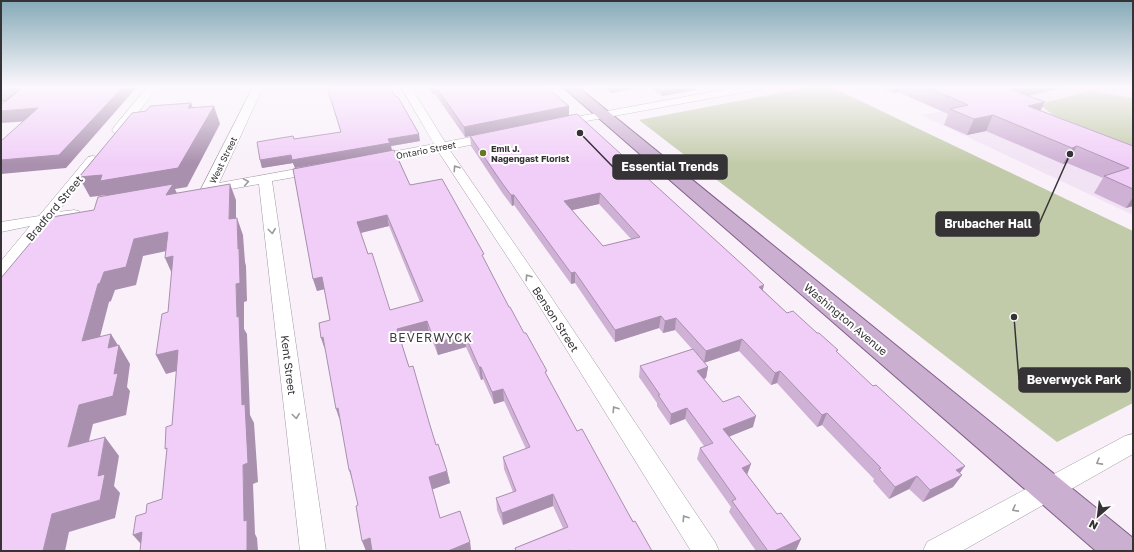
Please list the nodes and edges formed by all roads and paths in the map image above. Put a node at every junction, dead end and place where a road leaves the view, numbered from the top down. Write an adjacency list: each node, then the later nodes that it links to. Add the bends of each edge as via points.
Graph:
1 (132, 113): 9 (street)
2 (246, 113): 15 (street, West Street)
3 (421, 113): 10 (street, Benson Street)
4 (600, 113): 6 (main road, Washington Avenue)
5 (615, 113): 6 (street)
6 (603, 115): 7 (street); 22 (main road, Washington Avenue)
7 (546, 126)
8 (500, 135): 10 (street, Ontario Street)
9 (112, 137)
10 (442, 147): 12 (street, Ontario Street); 24 (street, Benson Street, one-way to 10)
11 (102, 149): 18 (street, Bradford Street)
12 (365, 161)
13 (327, 168): 14 (street)
14 (265, 179): 15 (street, one-way to 14); 23 (street, Kent Street, one-way to 23)
15 (209, 189): 16 (street)
16 (193, 192)
17 (84, 212): 18 (street)
18 (45, 220): 19 (street); 20 (street, Bradford Street)
19 (1, 228)
20 (1, 272)
21 (1133, 443): 22 (street, one-way to 22)
22 (1049, 490): 25 (street, one-way to 25); 26 (main road, Washington Avenue)
23 (313, 551)
24 (706, 551)
25 (936, 551)
26 (1122, 551)

